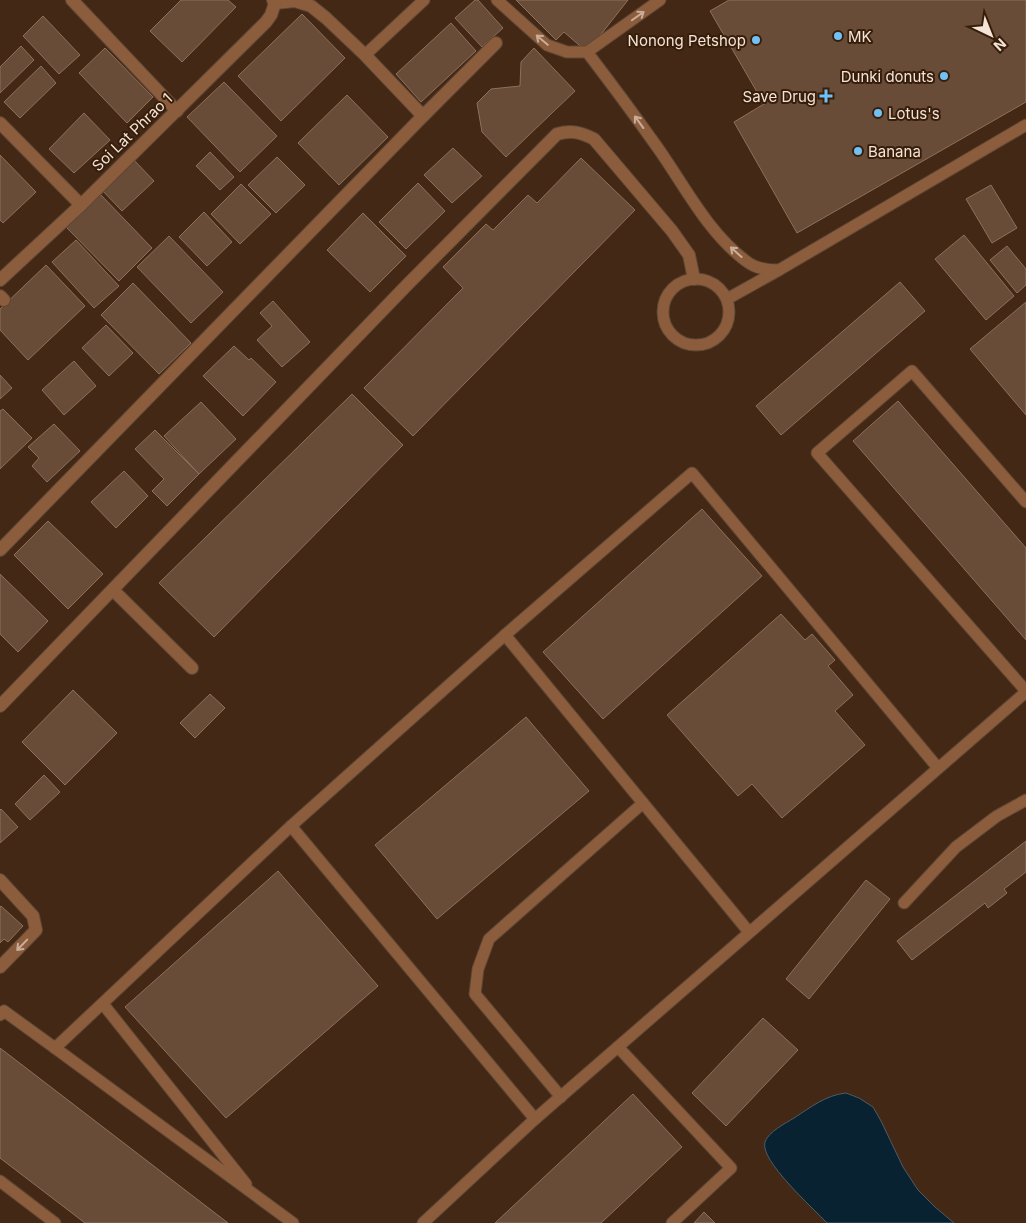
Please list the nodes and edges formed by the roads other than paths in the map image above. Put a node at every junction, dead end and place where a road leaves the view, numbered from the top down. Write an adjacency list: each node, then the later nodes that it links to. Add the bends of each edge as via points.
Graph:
1 (72, 0): 9 (street)
2 (424, 0): 8 (lane)
3 (497, 0): 7 (lane, one-way to 3, via 567,52 547,45)
4 (660, 0): 7 (lane, one-way to 4)
5 (274, 2): 8 (street, via 311,6); 9 (street, Soi Lat Phrao 1, via 266,22)
6 (496, 44): 10 (street)
7 (587, 52): 14 (lane, one-way to 7, via 764,270 748,263 718,234)
8 (365, 55): 10 (street)
9 (177, 111): 13 (street, Soi Lat Phrao 1)
10 (423, 116): 19 (street)
11 (0, 123): 13 (street)
12 (1026, 125): 14 (lane)
13 (81, 205): 16 (street, Soi Lat Phrao 1)
14 (779, 270): 17 (lane)
15 (694, 279): 17 (lane, via 713,283); 17 (lane, via 675,286 664,303 664,323 676,339 696,346 716,339 728,320); 20 (street, via 689,255 672,231 594,139 568,131 557,134)
16 (0, 280)
17 (727, 299)
18 (1026, 502): 23 (lane, via 912,371 817,452)
19 (0, 550)
20 (113, 590): 22 (street); 24 (street)
21 (505, 635): 25 (lane, via 692,473); 27 (lane); 28 (lane)
22 (192, 668)
23 (1026, 692): 25 (lane)
24 (0, 706)
25 (938, 768): 31 (lane)
26 (1026, 800): 30 (lane, via 997,816 956,847)
27 (644, 803): 31 (lane); 37 (lane, via 489,939 478,969 476,994)
28 (291, 826): 33 (lane); 38 (lane)
29 (0, 880): 32 (street, one-way to 32, via 33,916 36,930)
30 (904, 903)
31 (749, 932): 35 (lane)
32 (0, 967)
33 (103, 1004): 36 (lane); 40 (lane)
34 (0, 1015): 36 (lane, via 4,1011)
35 (618, 1047): 37 (lane); 44 (lane, via 731,1168)
36 (55, 1048): 40 (lane)
37 (561, 1096): 38 (lane)
38 (535, 1119): 43 (lane)
39 (0, 1181): 41 (lane)
40 (256, 1196): 42 (lane)
41 (55, 1223)
42 (293, 1223)
43 (423, 1223)
44 (672, 1223)

